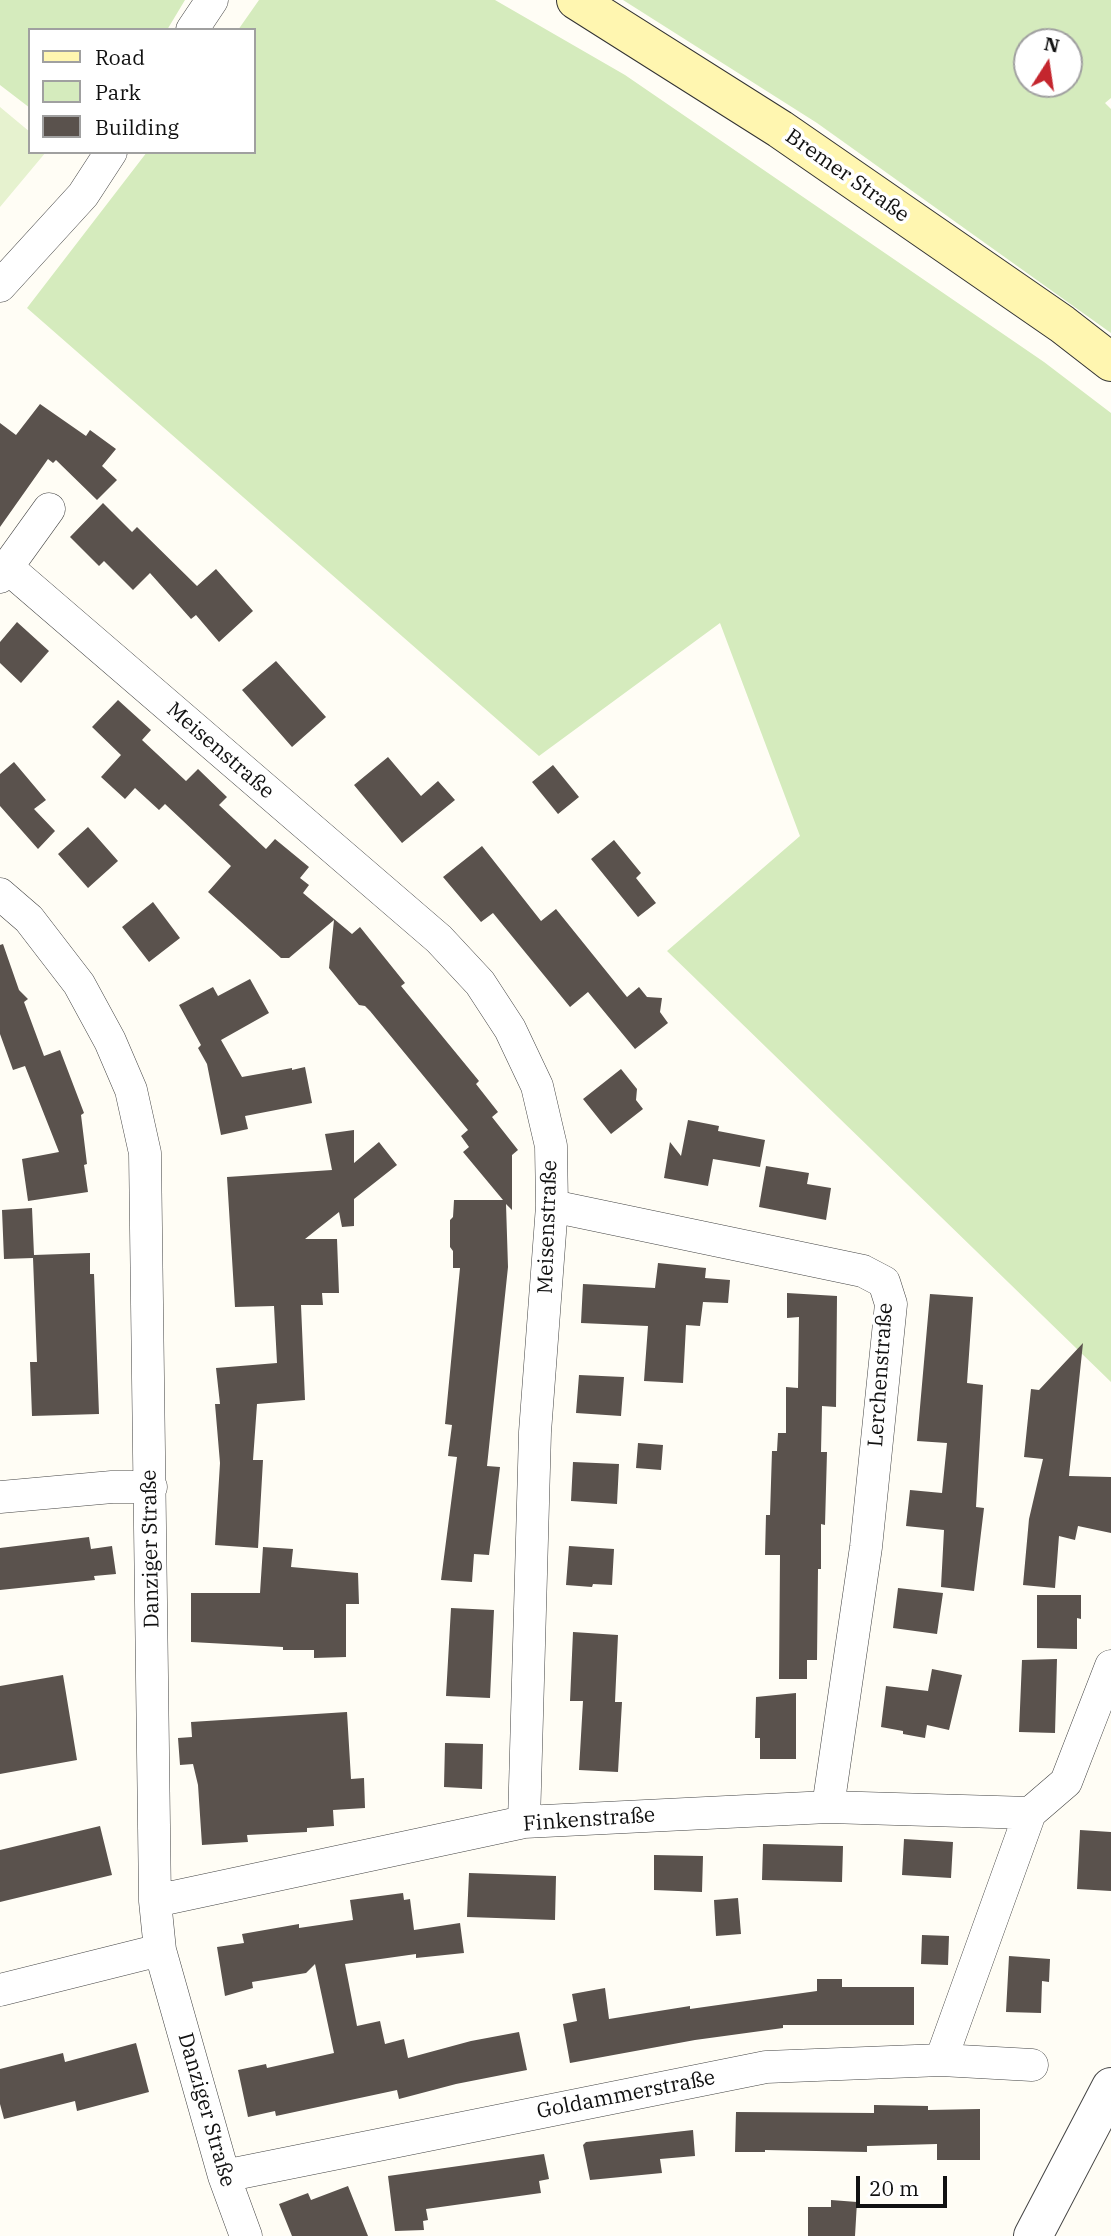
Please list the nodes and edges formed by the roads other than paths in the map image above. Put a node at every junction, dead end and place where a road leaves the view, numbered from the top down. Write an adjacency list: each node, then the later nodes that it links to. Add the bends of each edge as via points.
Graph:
1 (212, 0): 3 (street)
2 (576, 0): 6 (main road, Bremer Straße, via 780,129)
3 (193, 28)
4 (110, 154): 5 (street, via 83,195)
5 (0, 286)
6 (1111, 362)
7 (50, 509): 8 (street, Meisenstraße)
8 (4, 572): 10 (street, Meisenstraße, via 439,939 480,983 510,1029 537,1086 551,1146)
9 (0, 894): 11 (street, Danziger Straße, via 29,919 79,984 131,1090 145,1153)
10 (552, 1206): 14 (street, Lerchenstraße, via 863,1271 884,1282 891,1304 866,1547); 16 (street, Meisenstraße, via 535,1432)
11 (151, 1487): 12 (street); 17 (street, Danziger Straße)
12 (0, 1497)
13 (1111, 1666): 15 (street, via 1066,1782)
14 (828, 1807): 15 (street, Finkenstraße); 16 (street, Finkenstraße)
15 (1030, 1813): 20 (street)
16 (524, 1822): 17 (street, Finkenstraße)
17 (155, 1901): 18 (street, Danziger Straße)
18 (160, 1950): 19 (street); 23 (street, Danziger Straße)
19 (0, 1990)
20 (941, 2060): 21 (street, Goldammerstraße); 23 (street, Goldammerstraße, via 766,2067)
21 (1032, 2065)
22 (1111, 2087): 25 (street)
23 (224, 2176): 24 (street, Danziger Straße)
24 (246, 2236)
25 (1033, 2236)

